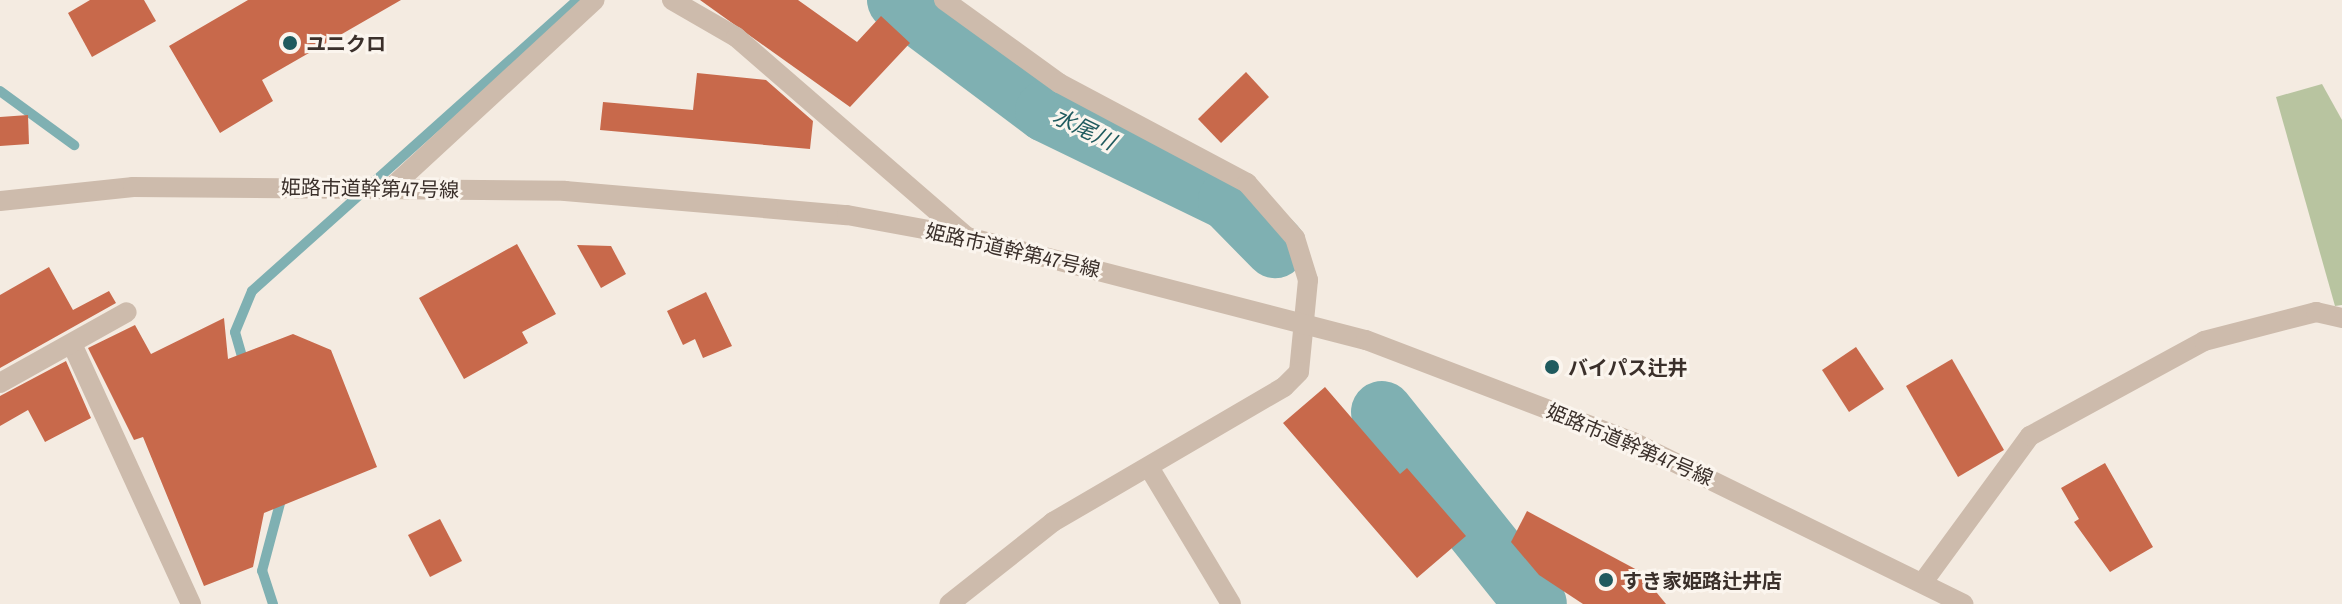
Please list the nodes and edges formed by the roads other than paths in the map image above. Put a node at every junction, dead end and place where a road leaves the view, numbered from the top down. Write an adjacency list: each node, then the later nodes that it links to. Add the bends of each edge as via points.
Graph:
1 (595, 0): 4 (street)
2 (672, 0): 6 (street, via 736,37)
3 (944, 0): 9 (street, via 1059,83 1247,183 1295,238 1307,264)
4 (391, 188): 5 (street, 姫路市道幹第47号線, via 133,187); 6 (street, 姫路市道幹第47号線, via 565,191 739,204 847,215)
5 (0, 201)
6 (967, 237): 9 (street, 姫路市道幹第47号線)
7 (127, 312): 10 (street)
8 (2342, 318): 13 (street, via 2316,312 2204,341 2030,436)
9 (1307, 320): 12 (street, via 1299,372 1284,387); 13 (street, 姫路市道幹第47号線, via 1633,442)
10 (72, 344): 11 (street); 14 (street)
11 (0, 383)
12 (1150, 469): 15 (street, via 1053,522); 16 (street)
13 (1923, 582): 17 (street, 姫路市道幹第47号線)
14 (191, 604)
15 (949, 604)
16 (1231, 604)
17 (1963, 604)

